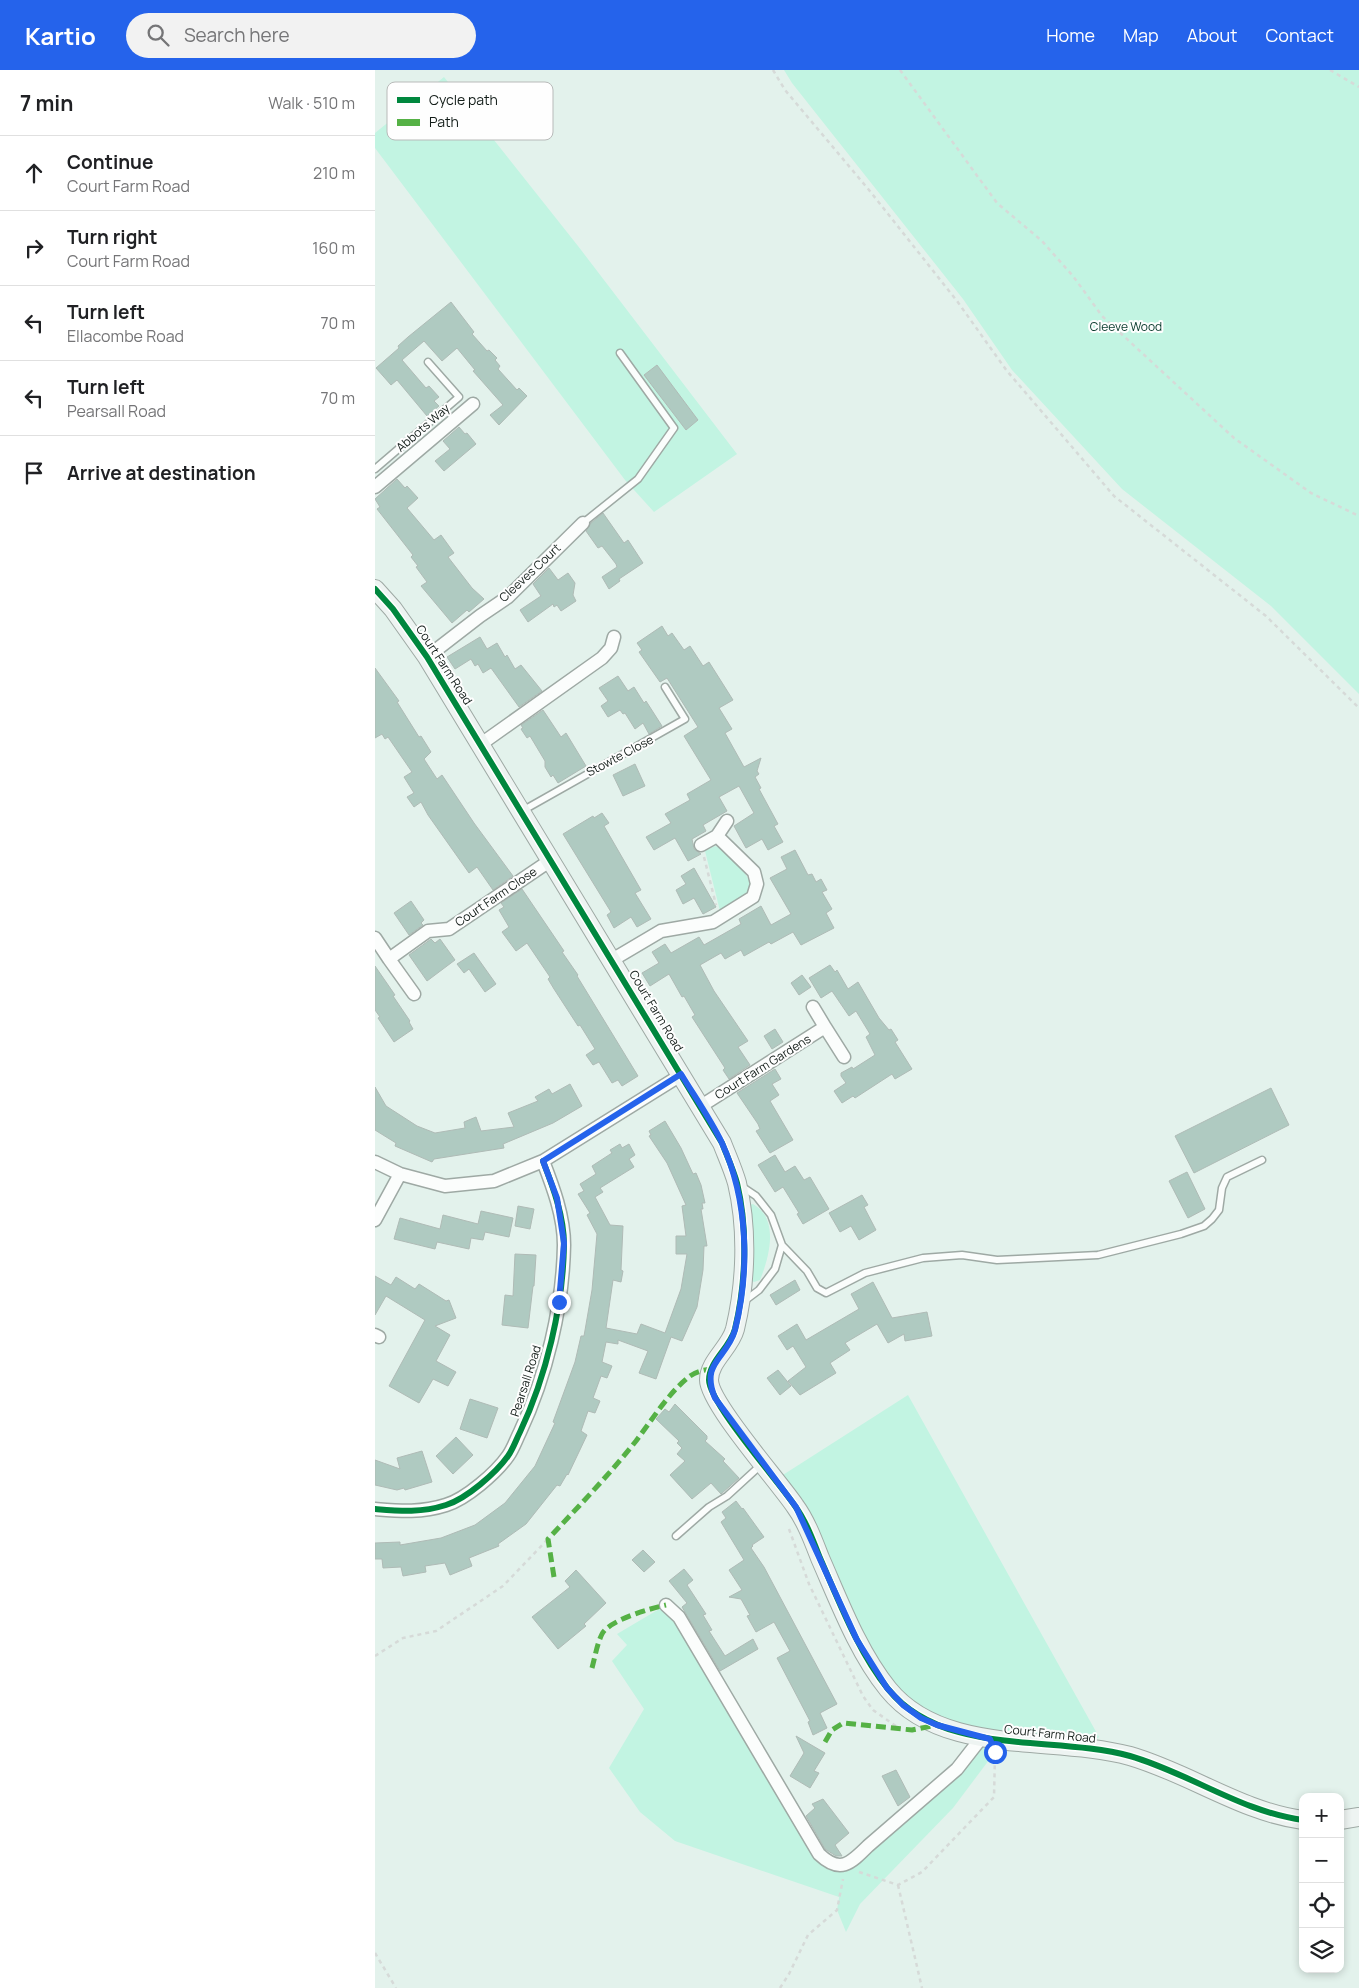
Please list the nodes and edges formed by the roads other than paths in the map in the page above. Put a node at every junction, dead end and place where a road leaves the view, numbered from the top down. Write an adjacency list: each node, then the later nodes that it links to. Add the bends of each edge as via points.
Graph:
1 (620, 353): 6 (lane, via 674,428 638,479)
2 (428, 362): 4 (lane, Abbots Way, via 459,397)
3 (473, 404): 5 (street)
4 (375, 470)
5 (375, 487)
6 (583, 523): 9 (street, Cleeves Court, via 508,597)
7 (375, 589): 9 (street, Court Farm Road, via 393,608)
8 (614, 637): 11 (street, via 611,648 602,658)
9 (427, 657): 11 (street, Court Farm Road)
10 (665, 687): 12 (lane, Stowte Close, via 685,719)
11 (481, 744): 12 (street, Court Farm Road)
12 (522, 811): 16 (street, Court Farm Road)
13 (727, 820): 14 (street)
14 (717, 836): 15 (street); 19 (street, via 754,872 757,884 753,898 713,922 661,931)
15 (701, 845)
16 (551, 860): 18 (street, Court Farm Close, via 449,929 428,931); 19 (street, Court Farm Road)
17 (375, 938): 18 (street)
18 (389, 958): 20 (street)
19 (612, 960): 24 (street, Court Farm Road)
20 (414, 994)
21 (813, 1007): 22 (street, Court Farm Gardens)
22 (825, 1028): 23 (street, Court Farm Gardens); 25 (street, Court Farm Gardens)
23 (844, 1057)
24 (681, 1074): 25 (street, Court Farm Road); 27 (street)
25 (701, 1106): 30 (street, Court Farm Road, via 722,1143)
26 (1262, 1160): 32 (lane, via 1227,1177 1219,1210 1204,1226 1098,1255 997,1260 961,1255 923,1258 865,1273 826,1293 817,1288 807,1271)
27 (543, 1161): 29 (street, via 494,1181 445,1186); 35 (street, Pearsall Road, via 557,1198 564,1243 559,1302 543,1371 509,1456 482,1484 447,1505 411,1512)
28 (375, 1162): 29 (street)
29 (400, 1174): 31 (street)
30 (736, 1182): 32 (lane, via 756,1196 771,1215); 33 (street, Court Farm Road, via 743,1230 743,1280)
31 (375, 1220)
32 (782, 1245): 33 (lane, via 775,1269 759,1290)
33 (739, 1305): 34 (street, Court Farm Road, via 734,1331 727,1348 716,1360 709,1380 715,1398)
34 (763, 1463): 36 (lane); 38 (street, Court Farm Road, via 796,1507 857,1640 887,1688 921,1718)
35 (375, 1509)
36 (676, 1536)
37 (666, 1605): 38 (street, via 679,1617 819,1854 836,1866 846,1865 957,1769)
38 (986, 1738): 40 (street, Court Farm Road, via 1085,1747 1131,1756 1189,1777 1239,1801)
39 (1359, 1817): 41 (street)
40 (1299, 1819)
41 (1344, 1819)

